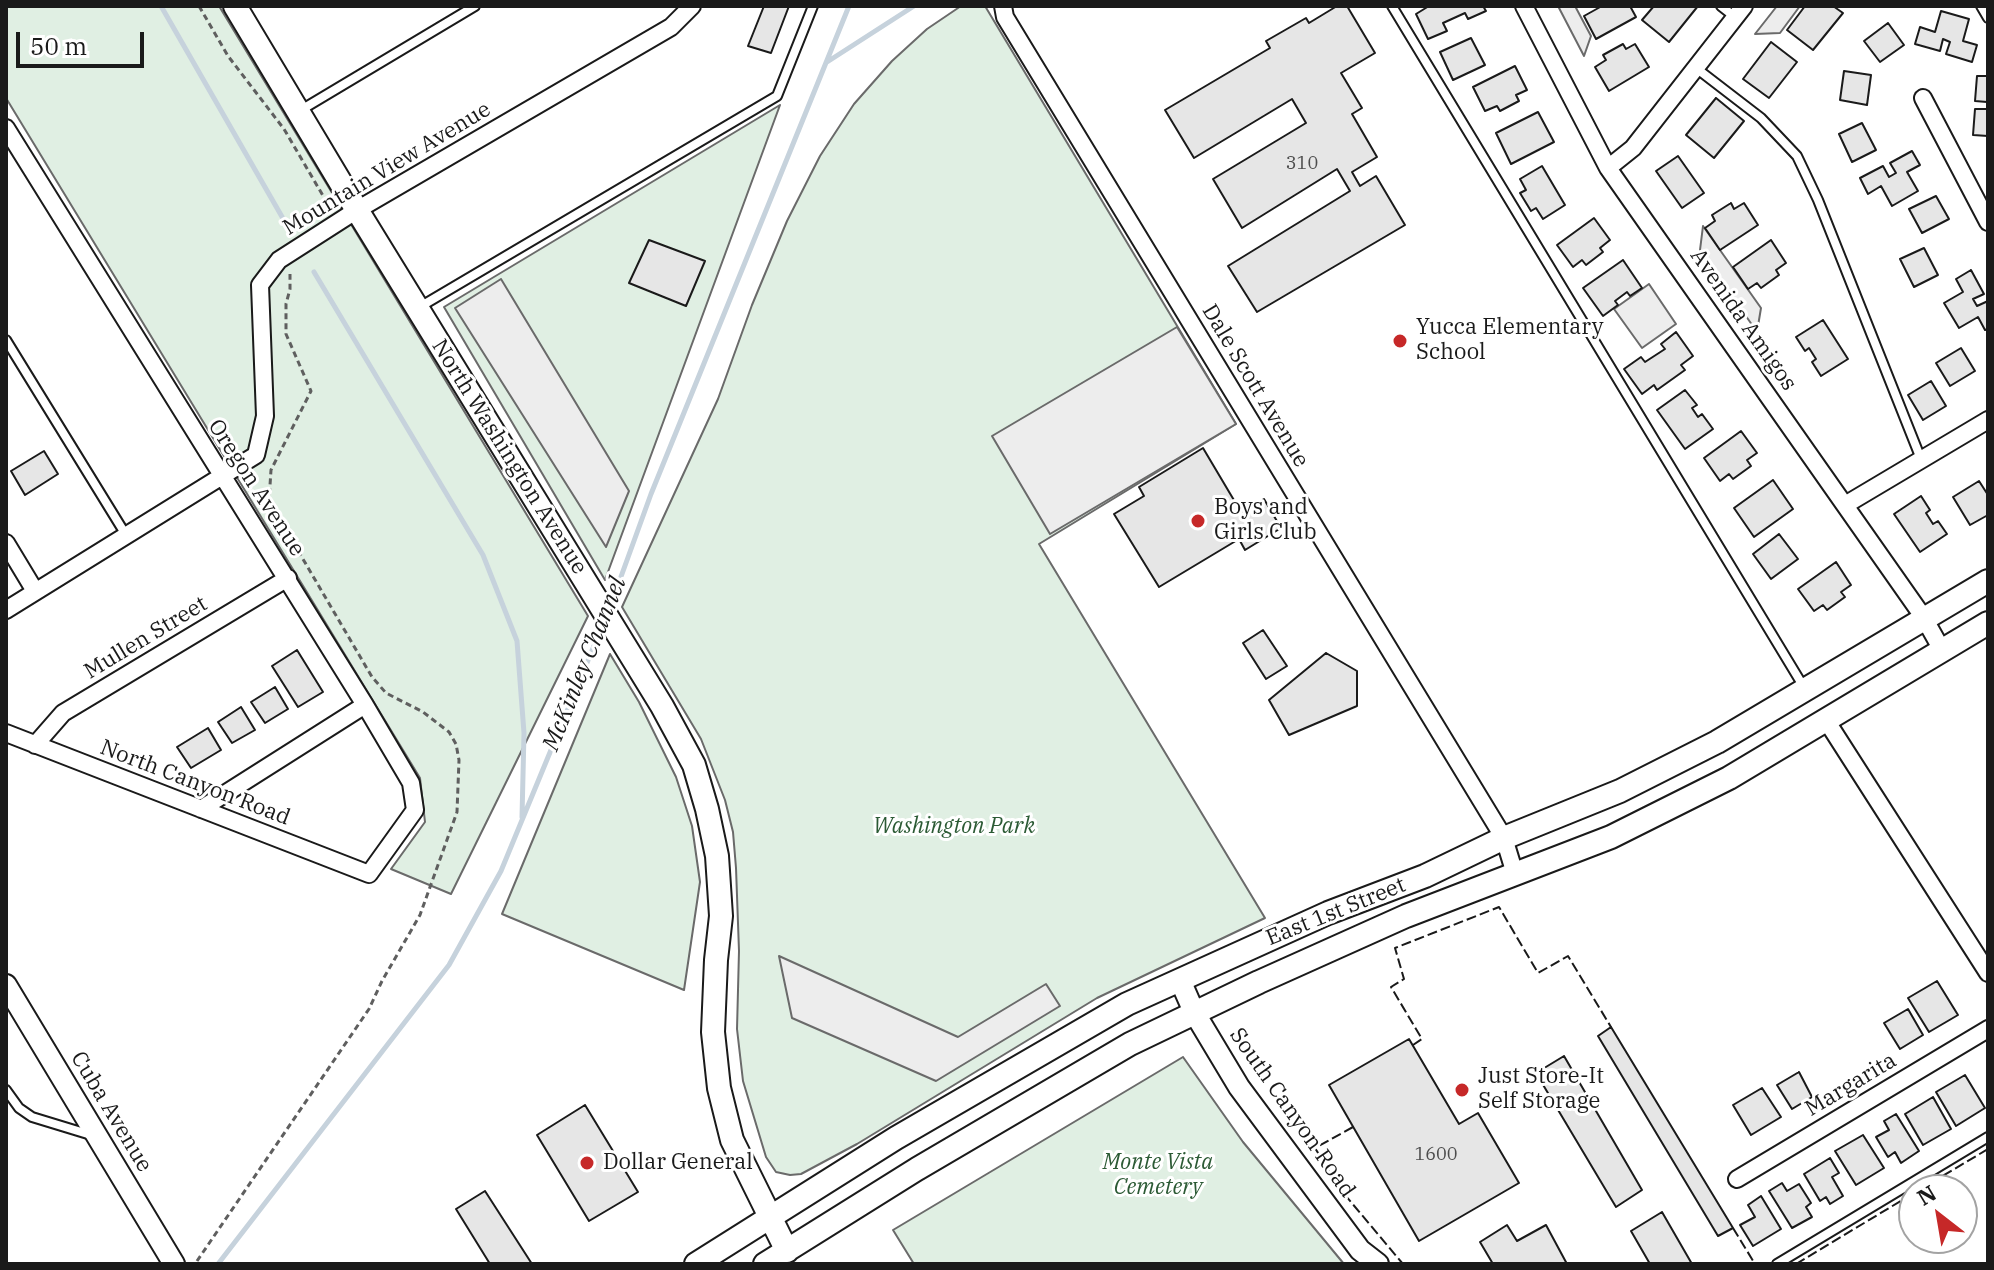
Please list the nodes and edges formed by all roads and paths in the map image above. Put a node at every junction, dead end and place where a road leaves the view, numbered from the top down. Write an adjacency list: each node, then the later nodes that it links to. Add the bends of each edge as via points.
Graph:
1 (199, 6): 18 (path, via 228,56 284,129)
2 (475, 6): 15 (lane)
3 (692, 6): 19 (street, Mountain View Avenue, via 671,27)
4 (813, 6): 22 (lane, via 777,96)
5 (1003, 6): 43 (street, Dale Scott Avenue)
6 (1392, 6): 37 (lane)
7 (1524, 6): 17 (street, Avenida Amigos)
8 (1721, 6): 11 (lane)
9 (1981, 6): 12 (lane)
10 (241, 8): 15 (main road, North Washington Avenue)
11 (1739, 12): 13 (street)
12 (1988, 18)
13 (1695, 68): 17 (street, via 1633,148); 25 (lane, via 1761,118 1797,156)
14 (1923, 98): 20 (street)
15 (297, 113): 19 (main road, North Washington Avenue)
16 (6, 128): 26 (street, Oregon Avenue)
17 (1608, 168): 27 (street, Avenida Amigos)
18 (329, 206)
19 (357, 210): 22 (main road, North Washington Avenue); 26 (street, Mountain View Avenue, via 279,260 260,285 265,416 256,455)
20 (1988, 222)
21 (290, 271): 57 (path, via 286,334 311,391 271,470 269,501 372,677 386,693 449,732 459,760 457,812 420,915 369,1009)
22 (417, 309): 55 (main road, North Washington Avenue, via 694,765 717,856 721,916 713,1032 719,1088 732,1140)
23 (6, 340): 28 (lane)
24 (1988, 420): 25 (street)
25 (1921, 459): 27 (street)
26 (221, 476): 28 (street, Mountain View Avenue); 30 (street, Oregon Avenue)
27 (1845, 505): 34 (street, Avenida Amigos)
28 (126, 535): 32 (street, Mountain View Avenue)
29 (6, 543): 32 (street)
30 (288, 578): 38 (street, Oregon Avenue); 41 (street, Mullen Street, via 63,713)
31 (1988, 581): 34 (main road, East 1st Street)
32 (35, 591): 33 (street, Mountain View Avenue)
33 (6, 610)
34 (1924, 618): 36 (street, Avenida Amigos); 37 (main road, East 1st Street)
35 (1988, 623): 36 (main road, East 1st Street)
36 (1942, 650): 39 (main road, East 1st Street)
37 (1805, 690): 43 (main road, East 1st Street, via 1620,791)
38 (365, 705): 42 (street); 44 (street, Oregon Avenue, via 411,783 415,810)
39 (1826, 720): 45 (main road, East 1st Street, via 1729,778 1611,837); 46 (street)
40 (6, 733): 41 (street, North Canyon Road)
41 (35, 745): 42 (street, North Canyon Road)
42 (201, 809): 44 (street, North Canyon Road)
43 (1504, 838): 45 (street, Dale Scott Avenue); 47 (main road, East 1st Street)
44 (369, 874)
45 (1515, 874): 49 (main road, East 1st Street, via 1406,916)
46 (1988, 973)
47 (1180, 980): 49 (street, South Canyon Road); 55 (main road, East 1st Street, via 1047,1049)
48 (6, 985): 52 (street, Cuba Avenue)
49 (1194, 1012): 56 (main road, East 1st Street, via 1075,1074 905,1177); 61 (street, South Canyon Road, via 1239,1087 1360,1250)
50 (1988, 1029): 54 (street, Margarita)
51 (6, 1090): 52 (lane, via 32,1117)
52 (98, 1136): 58 (street, Cuba Avenue)
53 (1988, 1137): 62 (lane)
54 (1737, 1179)
55 (769, 1219): 56 (main road, North Washington Avenue); 59 (main road, East 1st Street)
56 (790, 1258): 60 (main road, East 1st Street)
57 (197, 1261)
58 (174, 1264)
59 (696, 1264)
60 (765, 1264)
61 (1378, 1264)
62 (1777, 1264)

